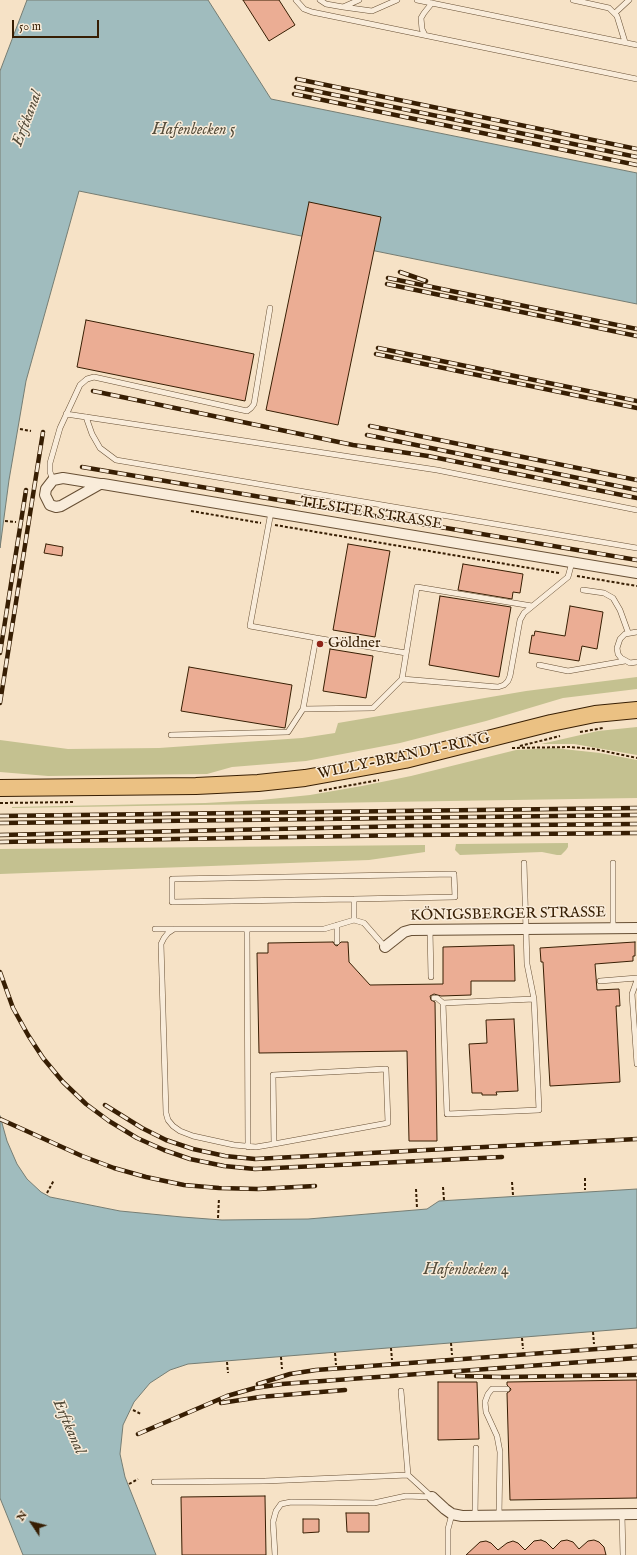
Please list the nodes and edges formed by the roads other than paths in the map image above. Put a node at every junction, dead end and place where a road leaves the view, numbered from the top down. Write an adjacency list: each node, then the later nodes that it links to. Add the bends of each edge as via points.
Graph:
1 (320, 0): 9 (lane, via 326,4)
2 (359, 0): 9 (lane)
3 (397, 0): 9 (lane, via 372,11)
4 (417, 0): 8 (lane)
5 (573, 0): 10 (lane, via 609,8)
6 (629, 0): 10 (lane)
7 (297, 1): 11 (lane, via 304,9 312,12)
8 (432, 3): 11 (lane, via 421,18); 12 (lane)
9 (343, 7)
10 (615, 12): 12 (lane)
11 (425, 35): 14 (lane)
12 (625, 42): 13 (lane)
13 (637, 45)
14 (637, 79)
15 (270, 308): 16 (lane, via 254,404 251,408 247,410 94,377 80,385)
16 (66, 414): 17 (lane); 18 (lane, via 50,463)
17 (86, 417): 20 (lane, via 437,470); 22 (lane, via 100,448 116,460)
18 (52, 480): 19 (street, TILSITER STRASSE, via 63,478); 19 (street, via 46,489 46,495 50,505 56,507 66,505)
19 (100, 484): 21 (street, TILSITER STRASSE)
20 (637, 510)
21 (271, 512): 23 (street, TILSITER STRASSE); 29 (lane, via 250,626)
22 (637, 548)
23 (572, 562): 24 (street, TILSITER STRASSE); 26 (lane, via 568,577)
24 (637, 573)
25 (583, 590): 27 (lane, via 604,593 612,598 620,610)
26 (532, 606): 30 (lane, via 417,587); 34 (lane, via 520,620 510,676 504,685 498,687)
27 (628, 632): 28 (lane); 31 (lane, via 617,645 618,654)
28 (637, 632)
29 (316, 638): 30 (lane); 35 (lane)
30 (406, 653): 34 (lane)
31 (625, 661): 32 (lane); 33 (lane, via 568,671)
32 (637, 662)
33 (539, 665)
34 (402, 679): 35 (lane, via 372,708)
35 (303, 708): 37 (lane, via 288,732)
36 (637, 710): 38 (main road, WILLY-BRANDT-RING, via 595,714 551,723 405,760 305,778 196,786)
37 (171, 735)
38 (0, 788)
39 (613, 863): 45 (lane)
40 (524, 864): 44 (lane)
41 (354, 898): 41 (lane, via 172,902 172,879 454,874 455,897); 42 (lane)
42 (354, 920): 43 (lane); 52 (lane, via 364,923)
43 (337, 925): 48 (lane, via 324,929); 51 (lane)
44 (525, 928): 45 (street, KÖNIGSBERGER STRASSE); 50 (street, KÖNIGSBERGER STRASSE); 57 (lane, via 527,964)
45 (613, 928): 46 (street, KÖNIGSBERGER STRASSE)
46 (637, 928)
47 (174, 929): 48 (lane); 49 (lane); 63 (lane, via 161,944 168,1120 180,1131 193,1136)
48 (247, 929): 63 (lane)
49 (155, 930)
50 (430, 930): 52 (street, KÖNIGSBERGER STRASSE, via 404,932); 53 (lane)
51 (337, 942)
52 (385, 947)
53 (431, 978)
54 (637, 979): 55 (lane); 59 (lane, via 632,994)
55 (600, 981)
56 (434, 998): 58 (lane)
57 (534, 999): 58 (lane); 58 (lane, via 539,1110 447,1114)
58 (443, 1003)
59 (635, 1005): 60 (lane)
60 (636, 1035): 61 (lane)
61 (637, 1063)
62 (274, 1144): 62 (lane, via 273,1075 386,1069 388,1123); 63 (lane)
63 (248, 1147)
64 (507, 1389): 74 (lane, via 492,1389 485,1402 500,1452)
65 (401, 1391): 67 (lane)
66 (476, 1448): 73 (lane)
67 (408, 1475): 68 (lane, via 265,1481); 69 (lane)
68 (154, 1482)
69 (432, 1497): 70 (street); 75 (lane, via 406,1496 374,1503 281,1504 273,1522)
70 (452, 1514): 73 (street); 76 (lane, via 448,1529)
71 (637, 1514): 72 (street)
72 (622, 1515): 74 (street); 77 (lane)
73 (475, 1516): 74 (street)
74 (500, 1516)
75 (275, 1555)
76 (448, 1555)
77 (622, 1555)

